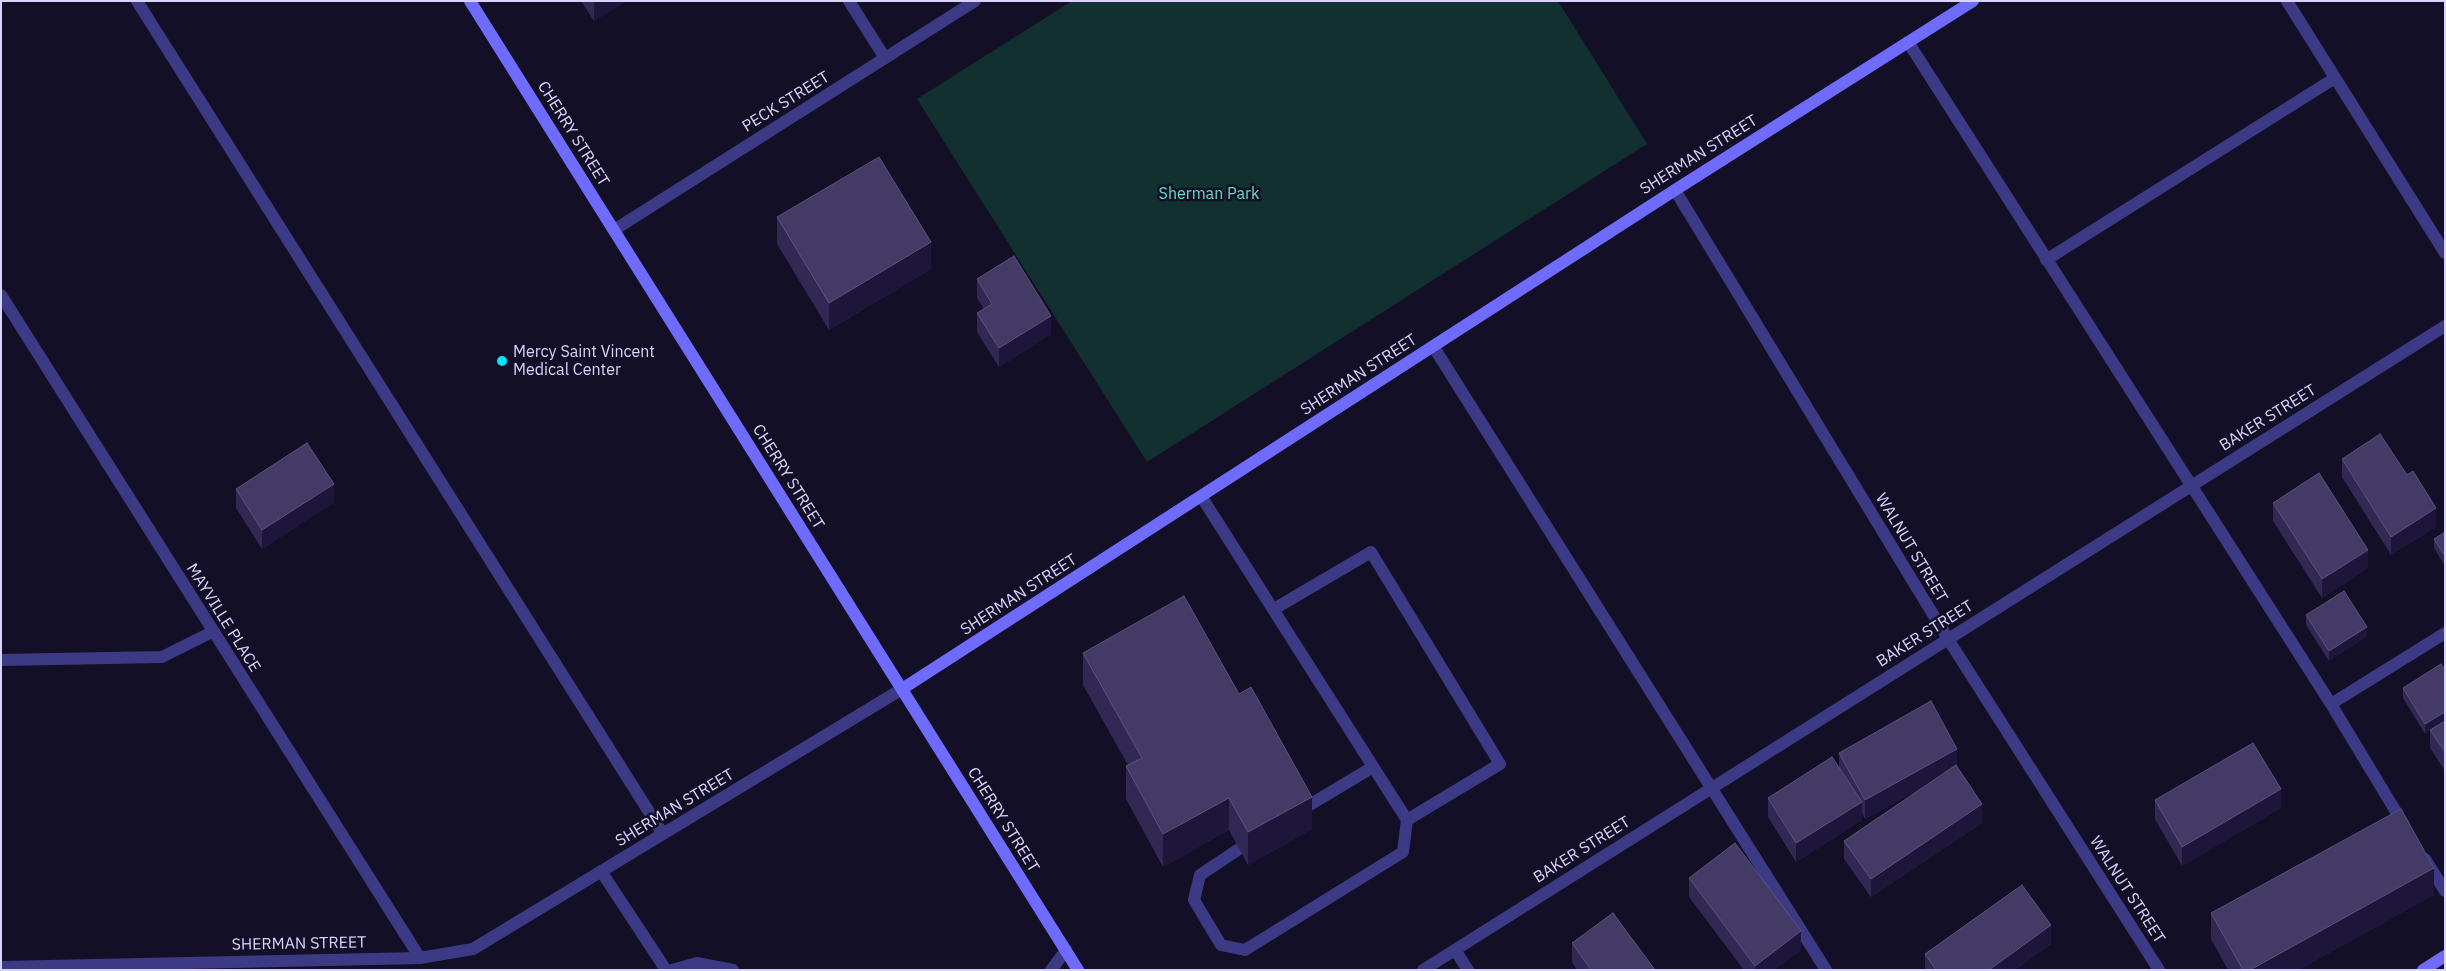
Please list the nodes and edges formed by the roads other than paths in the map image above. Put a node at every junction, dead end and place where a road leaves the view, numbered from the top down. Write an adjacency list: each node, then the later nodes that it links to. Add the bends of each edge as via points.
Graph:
1 (137, 1): 30 (street)
2 (470, 1): 11 (street, CHERRY STREET)
3 (849, 1): 8 (street)
4 (975, 1): 8 (street, PECK STREET)
5 (1973, 1): 7 (street, SHERMAN STREET)
6 (2287, 1): 9 (street)
7 (1908, 42): 10 (street, SHERMAN STREET); 13 (street)
8 (886, 58): 11 (street, PECK STREET)
9 (2335, 78): 12 (street); 13 (street)
10 (1675, 190): 16 (street, SHERMAN STREET); 22 (street, WALNUT STREET)
11 (614, 230): 24 (street, CHERRY STREET)
12 (2445, 253)
13 (2046, 260): 17 (street)
14 (1, 295): 20 (street, MAYVILLE PLACE)
15 (2445, 326): 17 (street, BAKER STREET)
16 (1433, 346): 18 (street, SHERMAN STREET); 27 (street)
17 (2190, 486): 22 (street, BAKER STREET); 25 (street)
18 (1201, 496): 19 (street); 24 (street, SHERMAN STREET)
19 (1274, 609): 26 (street); 29 (street, via 1371,552 1500,764)
20 (212, 632): 23 (street, via 162,657); 37 (street, MAYVILLE PLACE)
21 (2445, 633): 25 (street)
22 (1948, 639): 27 (street, BAKER STREET); 47 (street, WALNUT STREET)
23 (1, 660)
24 (902, 689): 30 (street, SHERMAN STREET); 34 (street, CHERRY STREET)
25 (2330, 704): 33 (street)
26 (1373, 767): 28 (street); 29 (street)
27 (1712, 788): 35 (street, BAKER STREET); 46 (street)
28 (1301, 810)
29 (1407, 820): 31 (street, via 1403,852 1245,950 1221,945 1194,900 1200,875)
30 (663, 834): 32 (street, SHERMAN STREET)
31 (1240, 849)
32 (601, 871): 37 (street, SHERMAN STREET, via 473,949); 39 (street)
33 (2445, 891)
34 (1066, 950): 42 (street); 43 (street, CHERRY STREET)
35 (1455, 950): 44 (street, BAKER STREET); 45 (street)
36 (2445, 956): 48 (street)
37 (420, 958): 38 (street, SHERMAN STREET)
38 (1, 967)
39 (666, 970)
40 (672, 970): 41 (street, via 696,963)
41 (733, 970)
42 (1051, 970)
43 (1078, 970)
44 (1423, 970)
45 (1468, 970)
46 (1826, 970)
47 (2159, 970)
48 (2424, 970)

